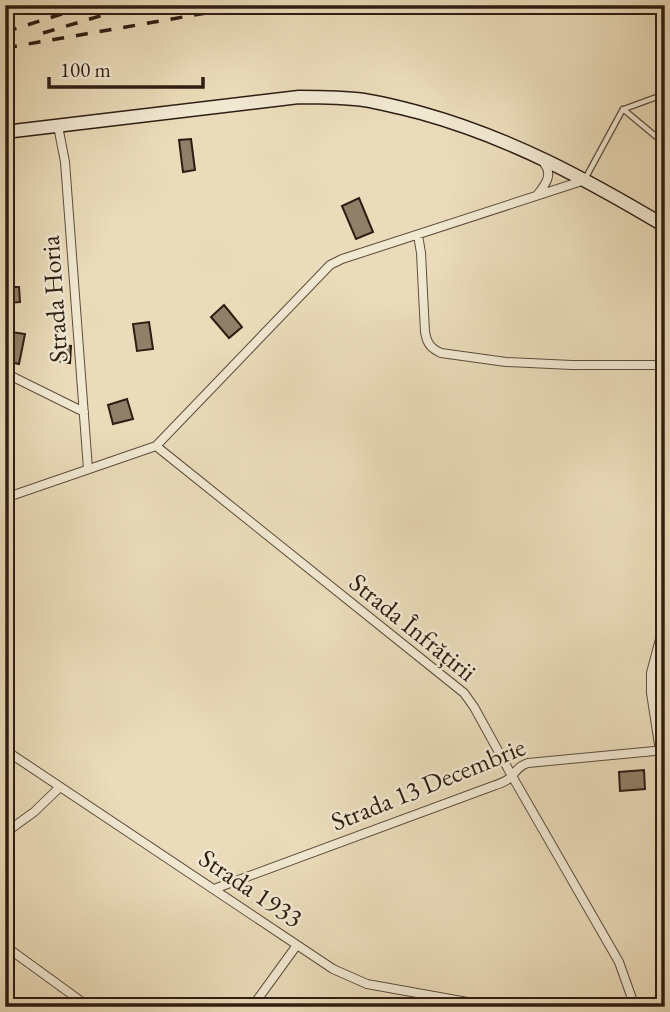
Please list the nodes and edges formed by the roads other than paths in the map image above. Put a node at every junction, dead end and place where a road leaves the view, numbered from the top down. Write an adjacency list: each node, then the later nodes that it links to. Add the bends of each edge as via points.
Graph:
1 (665, 94): 2 (lane)
2 (623, 109): 5 (lane); 7 (lane)
3 (58, 126): 4 (main road); 6 (main road, via 332,97 446,120); 13 (street, Strada Horia, via 65,162)
4 (5, 132)
5 (665, 144)
6 (539, 156): 7 (main road); 8 (street, via 549,177)
7 (585, 180): 8 (street); 9 (main road)
8 (536, 196): 10 (street)
9 (665, 226)
10 (418, 235): 11 (street, via 425,332 431,349 506,362); 14 (street, via 330,265)
11 (665, 365)
12 (5, 373): 13 (street)
13 (84, 412): 15 (street, Strada Horia)
14 (156, 446): 15 (street); 20 (street, Strada Înfrățirii, via 464,693)
15 (88, 469): 16 (street)
16 (5, 498)
17 (665, 620): 19 (street, via 651,673)
18 (5, 750): 21 (street, Strada 1933)
19 (663, 750): 20 (street, Strada 13 Decembrie, via 528,763)
20 (512, 776): 23 (street, Strada 13 Decembrie); 30 (street, Strada Înfrățirii, via 619,962)
21 (60, 787): 22 (street); 23 (street, Strada 1933)
22 (5, 833)
23 (214, 888): 24 (street, Strada 1933)
24 (297, 944): 28 (street); 29 (street, Strada 1933, via 333,969 368,984)
25 (5, 946): 27 (street)
26 (664, 992): 31 (street)
27 (89, 1007)
28 (252, 1007)
29 (495, 1007)
30 (635, 1007)
31 (654, 1007)

